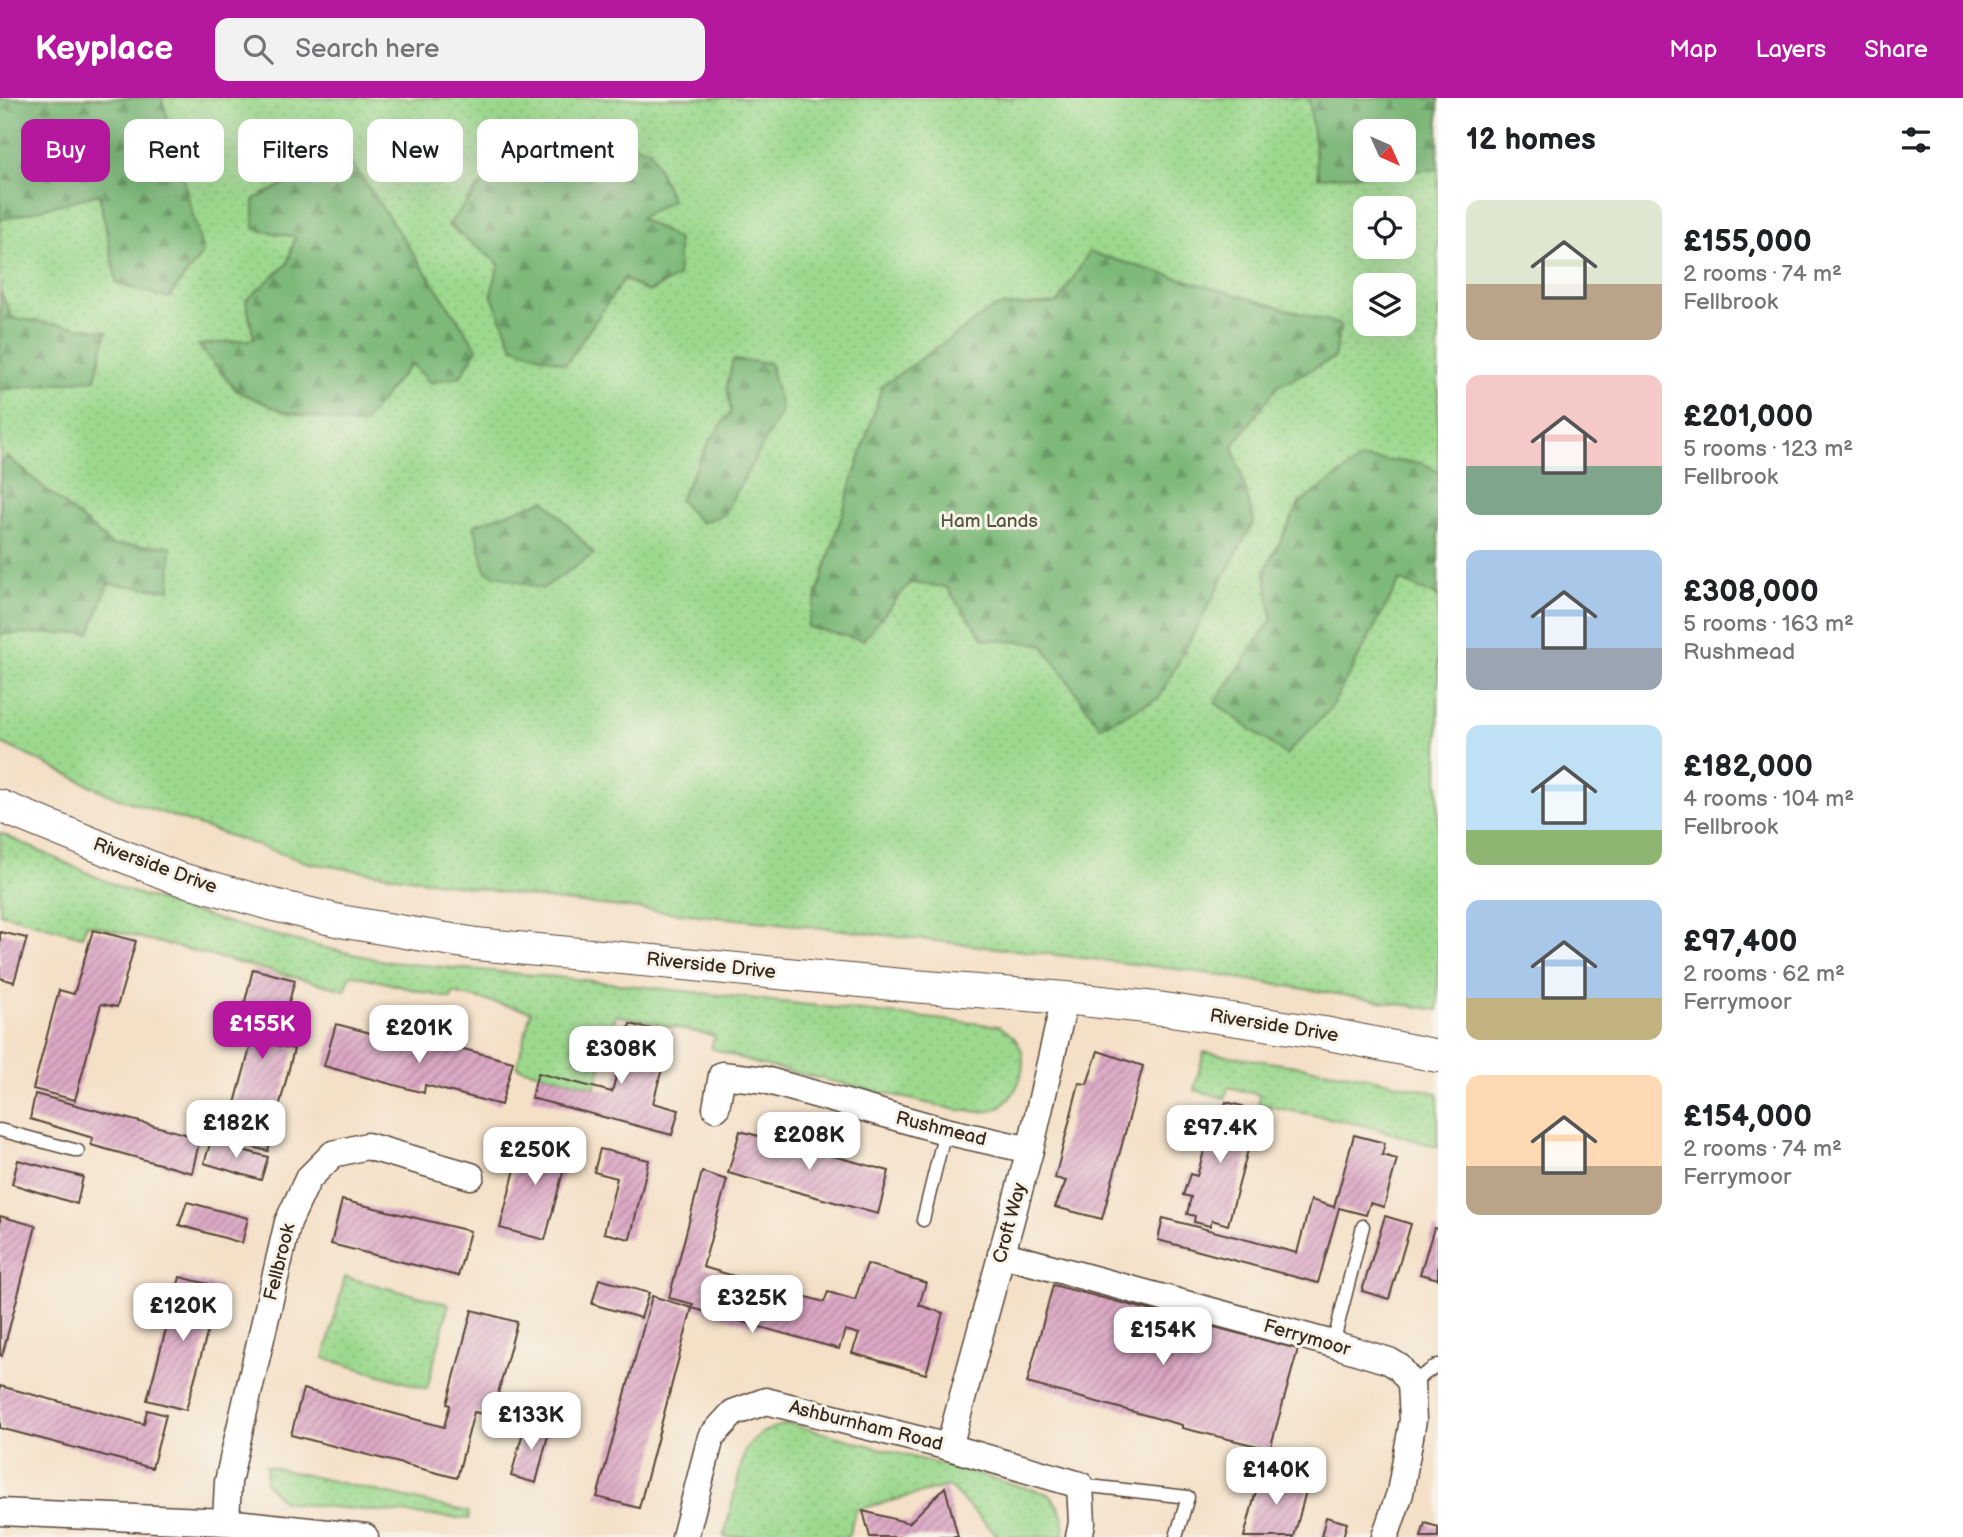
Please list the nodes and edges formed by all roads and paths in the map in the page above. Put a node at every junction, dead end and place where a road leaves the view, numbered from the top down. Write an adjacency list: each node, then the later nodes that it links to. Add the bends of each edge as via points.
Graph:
1 (0, 806): 2 (street, Riverside Drive, via 177,878 340,921 476,944)
2 (1065, 998): 3 (street, Riverside Drive, via 1189,1012); 8 (street, Croft Way)
3 (1438, 1056)
4 (716, 1108): 6 (street, Rushmead, via 722,1075 765,1080)
5 (0, 1130): 7 (lane)
6 (945, 1131): 8 (street, Rushmead); 10 (lane)
7 (78, 1150)
8 (1030, 1150): 12 (street, Croft Way)
9 (471, 1176): 19 (street, Fellbrook, via 367,1146 333,1154 308,1179 288,1222 228,1482)
10 (923, 1220)
11 (1363, 1226): 13 (lane)
12 (1002, 1255): 13 (street, Ferrymoor); 16 (street, Croft Way)
13 (1333, 1344): 15 (street, Ferrymoor, via 1389,1361)
14 (1438, 1365): 15 (lane)
15 (1411, 1383): 24 (street, via 1413,1420 1400,1493)
16 (949, 1447): 17 (street, Ashburnham Road); 21 (street, Ashburnham Road, via 766,1401 733,1413 711,1437)
17 (1080, 1485): 22 (street); 23 (lane, via 1188,1497)
18 (0, 1512): 19 (street)
19 (226, 1522): 20 (street)
20 (362, 1537)
21 (685, 1537)
22 (1079, 1537)
23 (1175, 1537)
24 (1385, 1537)

